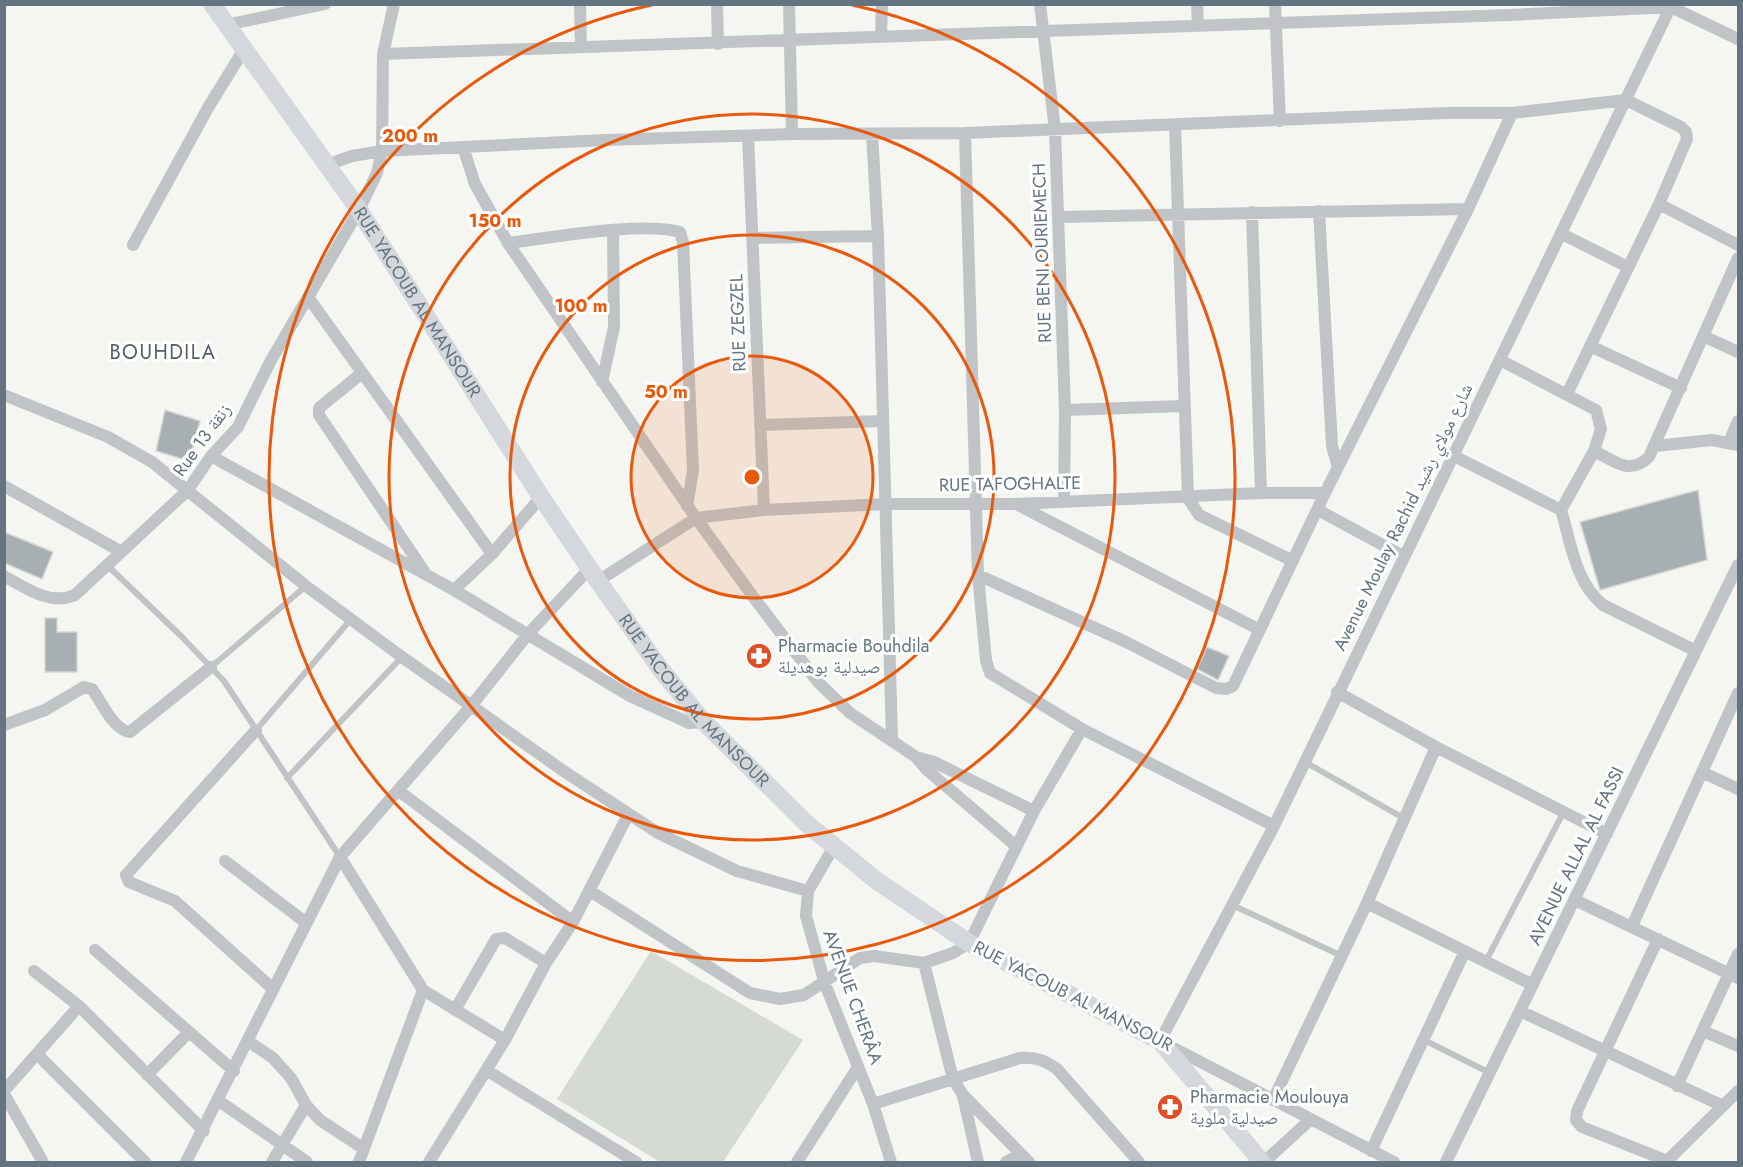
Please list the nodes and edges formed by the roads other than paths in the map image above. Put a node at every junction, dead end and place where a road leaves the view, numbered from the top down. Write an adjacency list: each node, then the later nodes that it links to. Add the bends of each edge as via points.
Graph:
1 (212, 4): 17 (street, RUE YACOUB AL MANSOUR)
2 (325, 4): 17 (street)
3 (394, 4): 25 (street, Rue 13 زنقة)
4 (580, 4): 23 (street)
5 (717, 4): 22 (street)
6 (789, 4): 20 (street)
7 (882, 4): 19 (street)
8 (1040, 4): 18 (street, RUE BENI OURIEMECH)
9 (1197, 4): 16 (street)
10 (1275, 4): 15 (street)
11 (1367, 4): 14 (street)
12 (1672, 6): 13 (street); 21 (street); 26 (street, Avenue Moulay Rachid شارع مولاي رشيد)
13 (1509, 10): 14 (street)
14 (1367, 18): 15 (street)
15 (1276, 22): 16 (street); 28 (street)
16 (1198, 24): 18 (street)
17 (226, 25): 24 (street, RUE YACOUB AL MANSOUR)
18 (1043, 31): 19 (street); 30 (street, RUE BENI OURIEMECH)
19 (881, 36): 20 (street)
20 (791, 39): 22 (street); 32 (street)
21 (1738, 39)
22 (718, 44): 23 (street)
23 (581, 47): 25 (street)
24 (243, 51): 37 (street, RUE YACOUB AL MANSOUR); 51 (street)
25 (383, 54): 36 (street, Rue 13 زنقة)
26 (1626, 100): 27 (street); 38 (street, via 1686,132 1685,147); 46 (street, Avenue Moulay Rachid شارع مولاي رشيد)
27 (1512, 113): 28 (street); 39 (street)
28 (1280, 121): 29 (street)
29 (1175, 126): 30 (street); 43 (street)
30 (1055, 129): 31 (street); 44 (street, RUE BENI OURIEMECH)
31 (965, 133): 33 (street); 82 (street)
32 (792, 134): 33 (street); 34 (street)
33 (872, 134): 47 (street)
34 (748, 136): 35 (street); 48 (street, RUE ZEGZEL)
35 (463, 147): 36 (street); 49 (street, via 475,184)
36 (382, 152): 37 (street); 40 (street, Rue 13 زنقة, via 377,173)
37 (326, 165): 40 (street, RUE YACOUB AL MANSOUR)
38 (1659, 204): 50 (street); 53 (street)
39 (1468, 209): 41 (street); 74 (street)
40 (359, 210): 54 (street, Rue 13 زنقة); 79 (street, RUE YACOUB AL MANSOUR)
41 (1319, 211): 42 (street); 74 (street, via 1332,446)
42 (1251, 212): 43 (street); 77 (street)
43 (1176, 213): 44 (street); 64 (street)
44 (1059, 217): 65 (street, RUE BENI OURIEMECH)
45 (613, 231): 49 (street); 60 (street, via 614,327); 85 (street, via 668,228 680,232 683,242 693,471)
46 (1562, 234): 53 (street); 58 (street, Avenue Moulay Rachid شارع مولاي رشيد)
47 (878, 236): 48 (street); 66 (street)
48 (753, 238): 68 (street, RUE ZEGZEL)
49 (508, 243): 60 (street)
50 (1738, 244)
51 (133, 245)
52 (1738, 258): 55 (street)
53 (1628, 267): 56 (street)
54 (308, 297): 59 (street); 72 (street, Rue 13 زنقة, via 238,427)
55 (1703, 336): 57 (street); 61 (street)
56 (1590, 346): 61 (street); 62 (street)
57 (1738, 352)
58 (1500, 360): 62 (street); 73 (street, Avenue Moulay Rachid شارع مولاي رشيد)
59 (362, 373): 91 (street); 96 (street, via 319,408 319,415)
60 (602, 382): 85 (street)
61 (1681, 388): 70 (street)
62 (1567, 394): 71 (street, via 1599,414 1601,429)
63 (4, 395): 76 (street, via 127,446)
64 (1183, 406): 65 (street); 80 (street)
65 (1065, 411): 81 (street, RUE BENI OURIEMECH)
66 (883, 421): 68 (street); 83 (street)
67 (1738, 421): 69 (street)
68 (760, 425): 86 (street, RUE ZEGZEL)
69 (1734, 444): 70 (street, via 1712,440)
70 (1655, 446): 71 (street, via 1649,457 1628,468)
71 (1594, 451): 88 (street)
72 (211, 456): 76 (street, Rue 13 زنقة); 96 (street)
73 (1454, 456): 88 (street); 92 (street, Avenue Moulay Rachid شارع مولاي رشيد)
74 (1338, 466): 78 (street)
75 (4, 486): 90 (street)
76 (188, 490): 90 (street, Rue 13 زنقة); 100 (street)
77 (1261, 493): 78 (street, RUE TAFOGHALTE); 80 (street, RUE TAFOGHALTE)
78 (1325, 493): 87 (street)
79 (541, 496): 91 (street); 97 (street, RUE YACOUB AL MANSOUR)
80 (1188, 498): 81 (street, RUE TAFOGHALTE); 93 (street, via 1199,515)
81 (1064, 502): 84 (street, RUE TAFOGHALTE)
82 (976, 503): 83 (street, RUE TAFOGHALTE); 84 (street, RUE TAFOGHALTE); 98 (street)
83 (885, 504): 86 (street, RUE TAFOGHALTE); 115 (street)
84 (1014, 504): 103 (street)
85 (687, 506): 89 (street)
86 (764, 510): 89 (street, RUE TAFOGHALTE)
87 (1318, 510): 92 (street); 93 (street)
88 (1561, 510): 105 (street, via 1583,585 1591,595 1603,605)
89 (696, 518): 97 (street); 115 (street, via 818,682 850,713)
90 (120, 551): 94 (street, Rue 13 زنقة)
91 (492, 554): 101 (street)
92 (1403, 556): 108 (street, Avenue Moulay Rachid شارع مولاي رشيد)
93 (1293, 561): 103 (street)
94 (107, 566): 99 (street, Rue 13 زنقة, via 75,595 58,600 30,591); 107 (lane)
95 (1738, 570): 105 (street, AVENUE ALLAL AL FASSI)
96 (427, 575): 101 (street)
97 (594, 575): 104 (street); 111 (street, RUE YACOUB AL MANSOUR, via 662,671)
98 (978, 575): 103 (street, via 1216,688 1233,686); 113 (street, via 990,674)
99 (4, 576)
100 (306, 586): 102 (street); 107 (lane)
101 (454, 590): 104 (street)
102 (352, 618): 106 (street); 114 (lane)
103 (1260, 630)
104 (528, 634): 110 (street); 111 (street, via 667,715 689,723)
105 (1696, 651): 128 (street, AVENUE ALLAL AL FASSI)
106 (402, 657): 110 (street); 120 (lane)
107 (211, 667): 112 (street, via 130,732 117,726 92,689 84,687 45,710); 114 (lane)
108 (1337, 692): 116 (street); 118 (street, Avenue Moulay Rachid شارع مولاي رشيد)
109 (1738, 693): 119 (street)
110 (472, 705): 122 (street); 125 (street)
111 (704, 722): 130 (street, RUE YACOUB AL MANSOUR)
112 (4, 725)
113 (1082, 729): 123 (street); 127 (street)
114 (256, 730): 120 (lane); 154 (street, via 136,861 126,878 140,888 175,901)
115 (892, 740): 117 (street)
116 (1436, 747): 124 (street); 126 (street)
117 (916, 757): 123 (street); 129 (street)
118 (1304, 762): 126 (lane); 127 (street, Avenue Moulay Rachid شارع مولاي رشيد)
119 (1702, 772): 121 (street); 140 (street)
120 (287, 778): 131 (lane)
121 (1738, 789)
122 (399, 791): 131 (street); 139 (street)
123 (1034, 810): 129 (street)
124 (1564, 811): 128 (street); 147 (lane)
125 (628, 814): 133 (street); 134 (street, via 682,846 737,871)
126 (1405, 819): 136 (street)
127 (1274, 825): 137 (street, Avenue Moulay Rachid شارع مولاي رشيد)
128 (1607, 834): 135 (street, AVENUE ALLAL AL FASSI)
129 (1016, 846): 142 (street)
130 (833, 848): 134 (street, AVENUE CHERÂA); 142 (street, RUE YACOUB AL MANSOUR)
131 (340, 857): 138 (street); 155 (street)
132 (225, 861): 138 (street)
133 (590, 891): 139 (street); 152 (street, via 750,993 780,999 804,995)
134 (808, 891): 152 (street, AVENUE CHERÂA, via 806,916)
135 (1575, 900): 140 (street); 153 (street, AVENUE ALLAL AL FASSI)
136 (1367, 903): 144 (street); 146 (street)
137 (1232, 905): 146 (lane); 164 (street, Avenue Moulay Rachid شارع مولاي رشيد)
138 (305, 921): 154 (street)
139 (573, 922): 148 (street)
140 (1632, 926): 141 (street)
141 (1658, 939): 151 (street); 166 (street)
142 (969, 943): 149 (street); 164 (street, RUE YACOUB AL MANSOUR)
143 (95, 950): 160 (street)
144 (1466, 951): 147 (street); 162 (street)
145 (1738, 954): 151 (street)
146 (1342, 956): 178 (street)
147 (1486, 962): 153 (street)
148 (546, 963): 157 (street, via 505,938 496,939); 161 (street)
149 (924, 963): 152 (street, via 874,956 860,958); 173 (street)
150 (34, 970): 156 (street)
151 (1734, 976): 159 (street)
152 (825, 984): 168 (street, AVENUE CHERÂA)
153 (1533, 984): 158 (street, AVENUE ALLAL AL FASSI)
154 (272, 988): 163 (street)
155 (423, 990): 157 (street); 186 (street)
156 (79, 1006): 167 (street); 172 (street)
157 (455, 1010): 161 (street)
158 (1520, 1011): 166 (street); 171 (street, AVENUE ALLAL AL FASSI)
159 (1703, 1031): 165 (street); 174 (street)
160 (189, 1032): 170 (street); 172 (street)
161 (505, 1040): 169 (street)
162 (1424, 1040): 171 (lane); 187 (street)
163 (248, 1041): 170 (street); 181 (street, via 273,1058 291,1078)
164 (1160, 1041): 178 (street, RUE YACOUB AL MANSOUR); 202 (street)
165 (1738, 1046)
166 (1606, 1051): 174 (street); 205 (street, via 1576,1120 1582,1127)
167 (37, 1054): 176 (street); 190 (street)
168 (858, 1066): 180 (street, AVENUE CHERÂA); 197 (street)
169 (486, 1070): 195 (street); 196 (street)
170 (234, 1071): 179 (street)
171 (1490, 1073): 204 (street, AVENUE ALLAL AL FASSI)
172 (147, 1075): 184 (street)
173 (952, 1079): 177 (street); 180 (street); 201 (street, via 1020,1058 1045,1061 1057,1069)
174 (1677, 1086): 182 (street)
175 (1738, 1091): 182 (street)
176 (4, 1093): 189 (street)
177 (963, 1095): 188 (street); 199 (street)
178 (1273, 1100): 183 (street, RUE YACOUB AL MANSOUR)
179 (219, 1101): 184 (street); 185 (street)
180 (873, 1104): 198 (street, AVENUE CHERÂA)
181 (306, 1105): 185 (street); 186 (street, via 320,1120)
182 (1723, 1106): 205 (street)
183 (1311, 1119): 187 (street, RUE YACOUB AL MANSOUR); 202 (street)
184 (204, 1131): 191 (street)
185 (282, 1146): 192 (street); 193 (street)
186 (364, 1149): 194 (street)
187 (1371, 1151): 203 (street, RUE YACOUB AL MANSOUR)
188 (1025, 1158): 200 (street)
189 (43, 1162)
190 (145, 1162)
191 (186, 1162)
192 (272, 1162)
193 (307, 1162)
194 (359, 1162)
195 (429, 1162)
196 (636, 1162)
197 (797, 1162)
198 (891, 1162)
199 (978, 1162)
200 (1006, 1162)
201 (1139, 1162)
202 (1263, 1162)
203 (1394, 1162)
204 (1446, 1162)
205 (1668, 1162)

